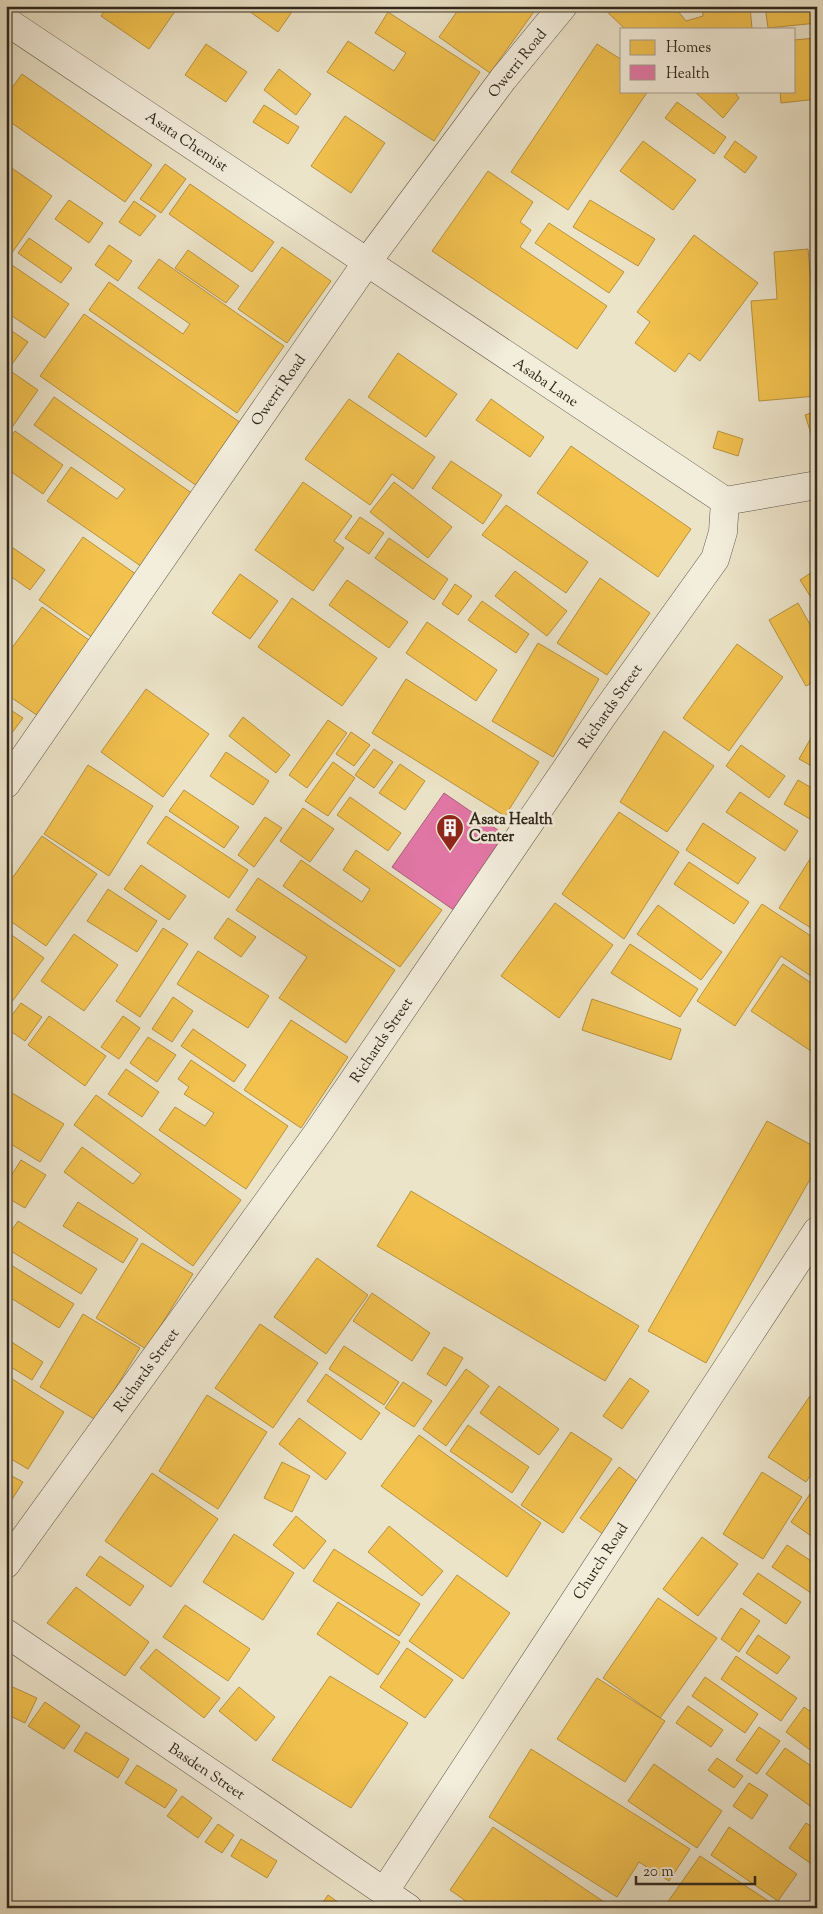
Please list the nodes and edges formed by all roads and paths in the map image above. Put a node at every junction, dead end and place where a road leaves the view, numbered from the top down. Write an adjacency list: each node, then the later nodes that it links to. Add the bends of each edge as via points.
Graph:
1 (563, 6): 3 (street, Owerri Road, via 503,78)
2 (6, 20): 3 (street, Asata Chemist)
3 (367, 262): 5 (street, Asaba Lane); 6 (street, Owerri Road)
4 (817, 485): 5 (street)
5 (725, 501): 8 (street, Richards Street, via 723,532 715,559 601,718 318,1131)
6 (6, 784)
7 (817, 1231): 10 (street, Church Road)
8 (6, 1564)
9 (6, 1633): 10 (street, Basden Street)
10 (384, 1892): 11 (street, Basden Street)
11 (408, 1908)

